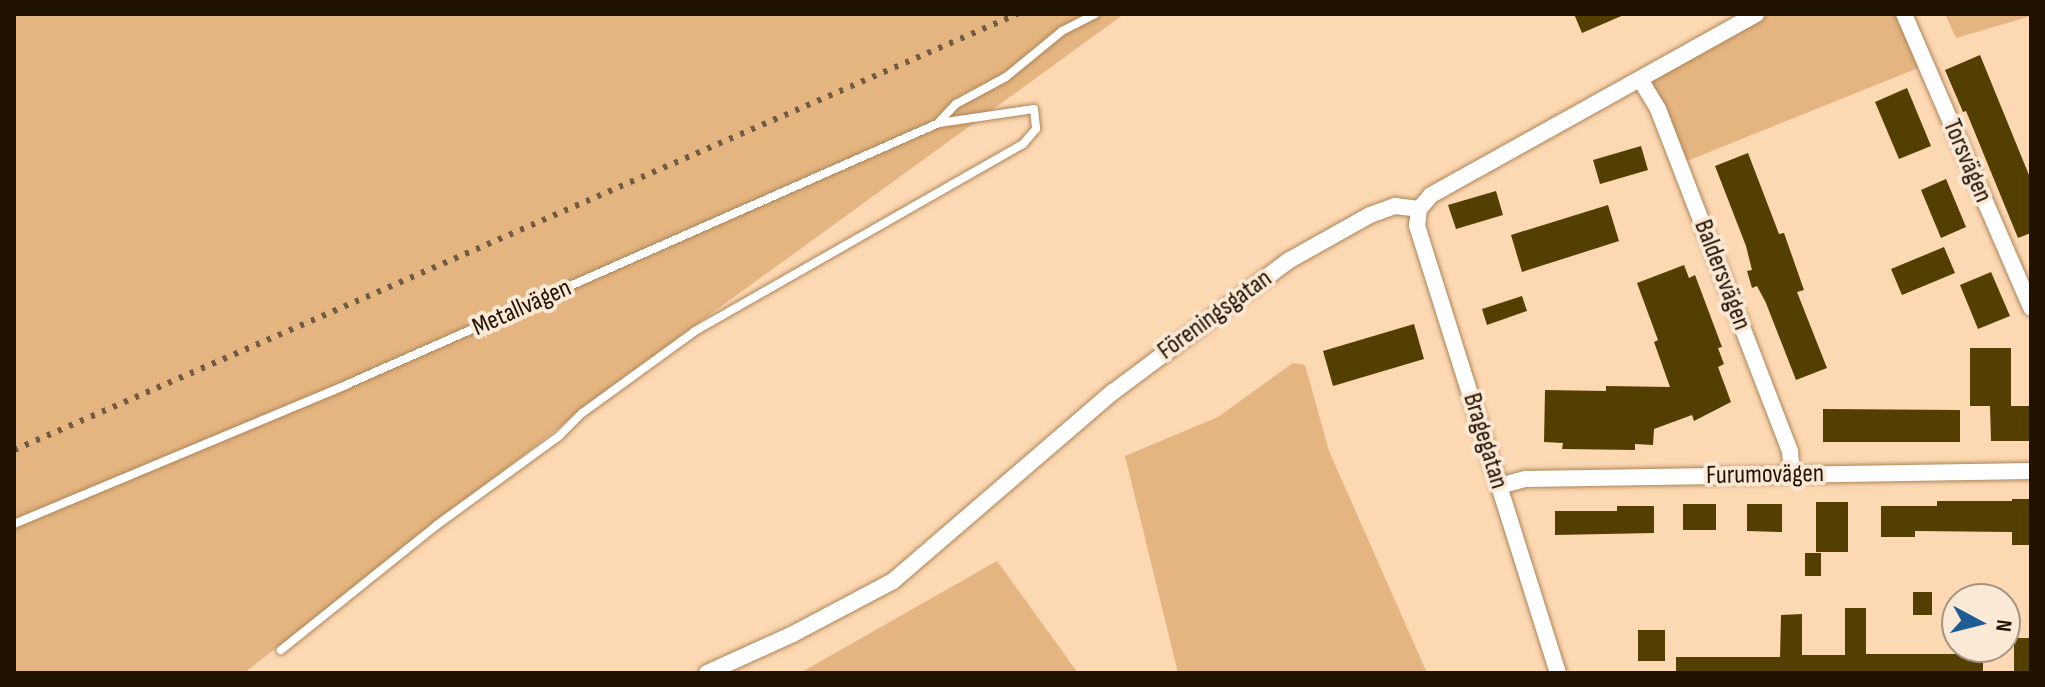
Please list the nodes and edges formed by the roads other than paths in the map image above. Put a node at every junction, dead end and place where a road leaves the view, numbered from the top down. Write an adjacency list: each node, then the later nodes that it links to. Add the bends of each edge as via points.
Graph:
1 (1095, 14): 5 (lane, via 1062,31 1006,77 956,104)
2 (1756, 14): 4 (street)
3 (1904, 14): 7 (street, Torsvägen)
4 (1640, 79): 6 (street, via 1431,195); 9 (street, Baldersvägen, via 1658,109 1779,422)
5 (939, 123): 11 (lane, Metallvägen); 12 (lane, Metallvägen, via 1034,109 1036,129 1023,144 694,332 582,413)
6 (1419, 209): 10 (street, Bragegatan, via 1417,226); 13 (street, Föreningsgatan, via 1395,206 1370,215 1288,261 1113,392 893,581)
7 (2031, 308)
8 (2031, 471): 9 (street, Furumovägen)
9 (1792, 475): 10 (street, Furumovägen, via 1526,479)
10 (1499, 486): 14 (street, Bragegatan)
11 (14, 524)
12 (281, 650)
13 (707, 673)
14 (1558, 673)

